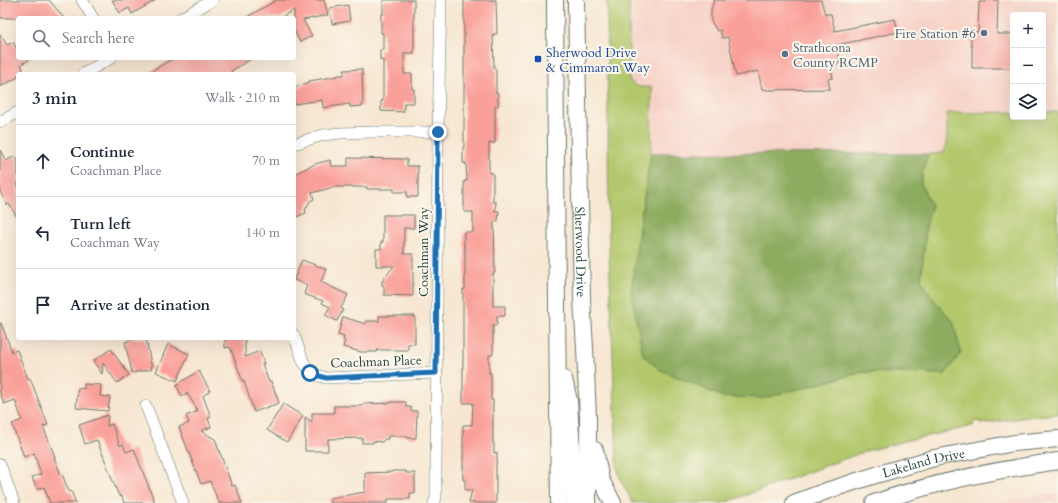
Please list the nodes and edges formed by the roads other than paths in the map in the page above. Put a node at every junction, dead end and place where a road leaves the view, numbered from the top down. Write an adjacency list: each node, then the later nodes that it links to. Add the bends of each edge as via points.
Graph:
1 (82, 0): 6 (street)
2 (213, 0): 7 (street)
3 (441, 0): 12 (street, Coachman Way)
4 (555, 0): 15 (main road, Sherwood Drive)
5 (576, 0): 18 (main road, Sherwood Drive, via 582,299)
6 (92, 16)
7 (185, 16)
8 (108, 60): 9 (street)
9 (87, 72)
10 (16, 113): 11 (street)
11 (0, 122)
12 (438, 132): 13 (street, via 340,133); 16 (street, Coachman Way)
13 (296, 143)
14 (296, 340): 16 (street, Coachman Place, via 310,373 326,378)
15 (557, 351): 22 (main road, Sherwood Drive); 26 (main road, via 569,401)
16 (436, 373): 25 (street, Coachman Way)
17 (146, 406): 24 (street)
18 (588, 419): 27 (main road, Sherwood Drive); 28 (main road, via 601,480)
19 (1058, 439): 29 (main road, Lakeland Drive, via 1014,442 934,458 865,478)
20 (1058, 461): 30 (main road, Lakeland Drive, via 961,478)
21 (0, 464): 23 (street)
22 (558, 499)
23 (14, 503)
24 (183, 503)
25 (434, 503)
26 (576, 503)
27 (588, 503)
28 (613, 503)
29 (794, 503)
30 (874, 503)

